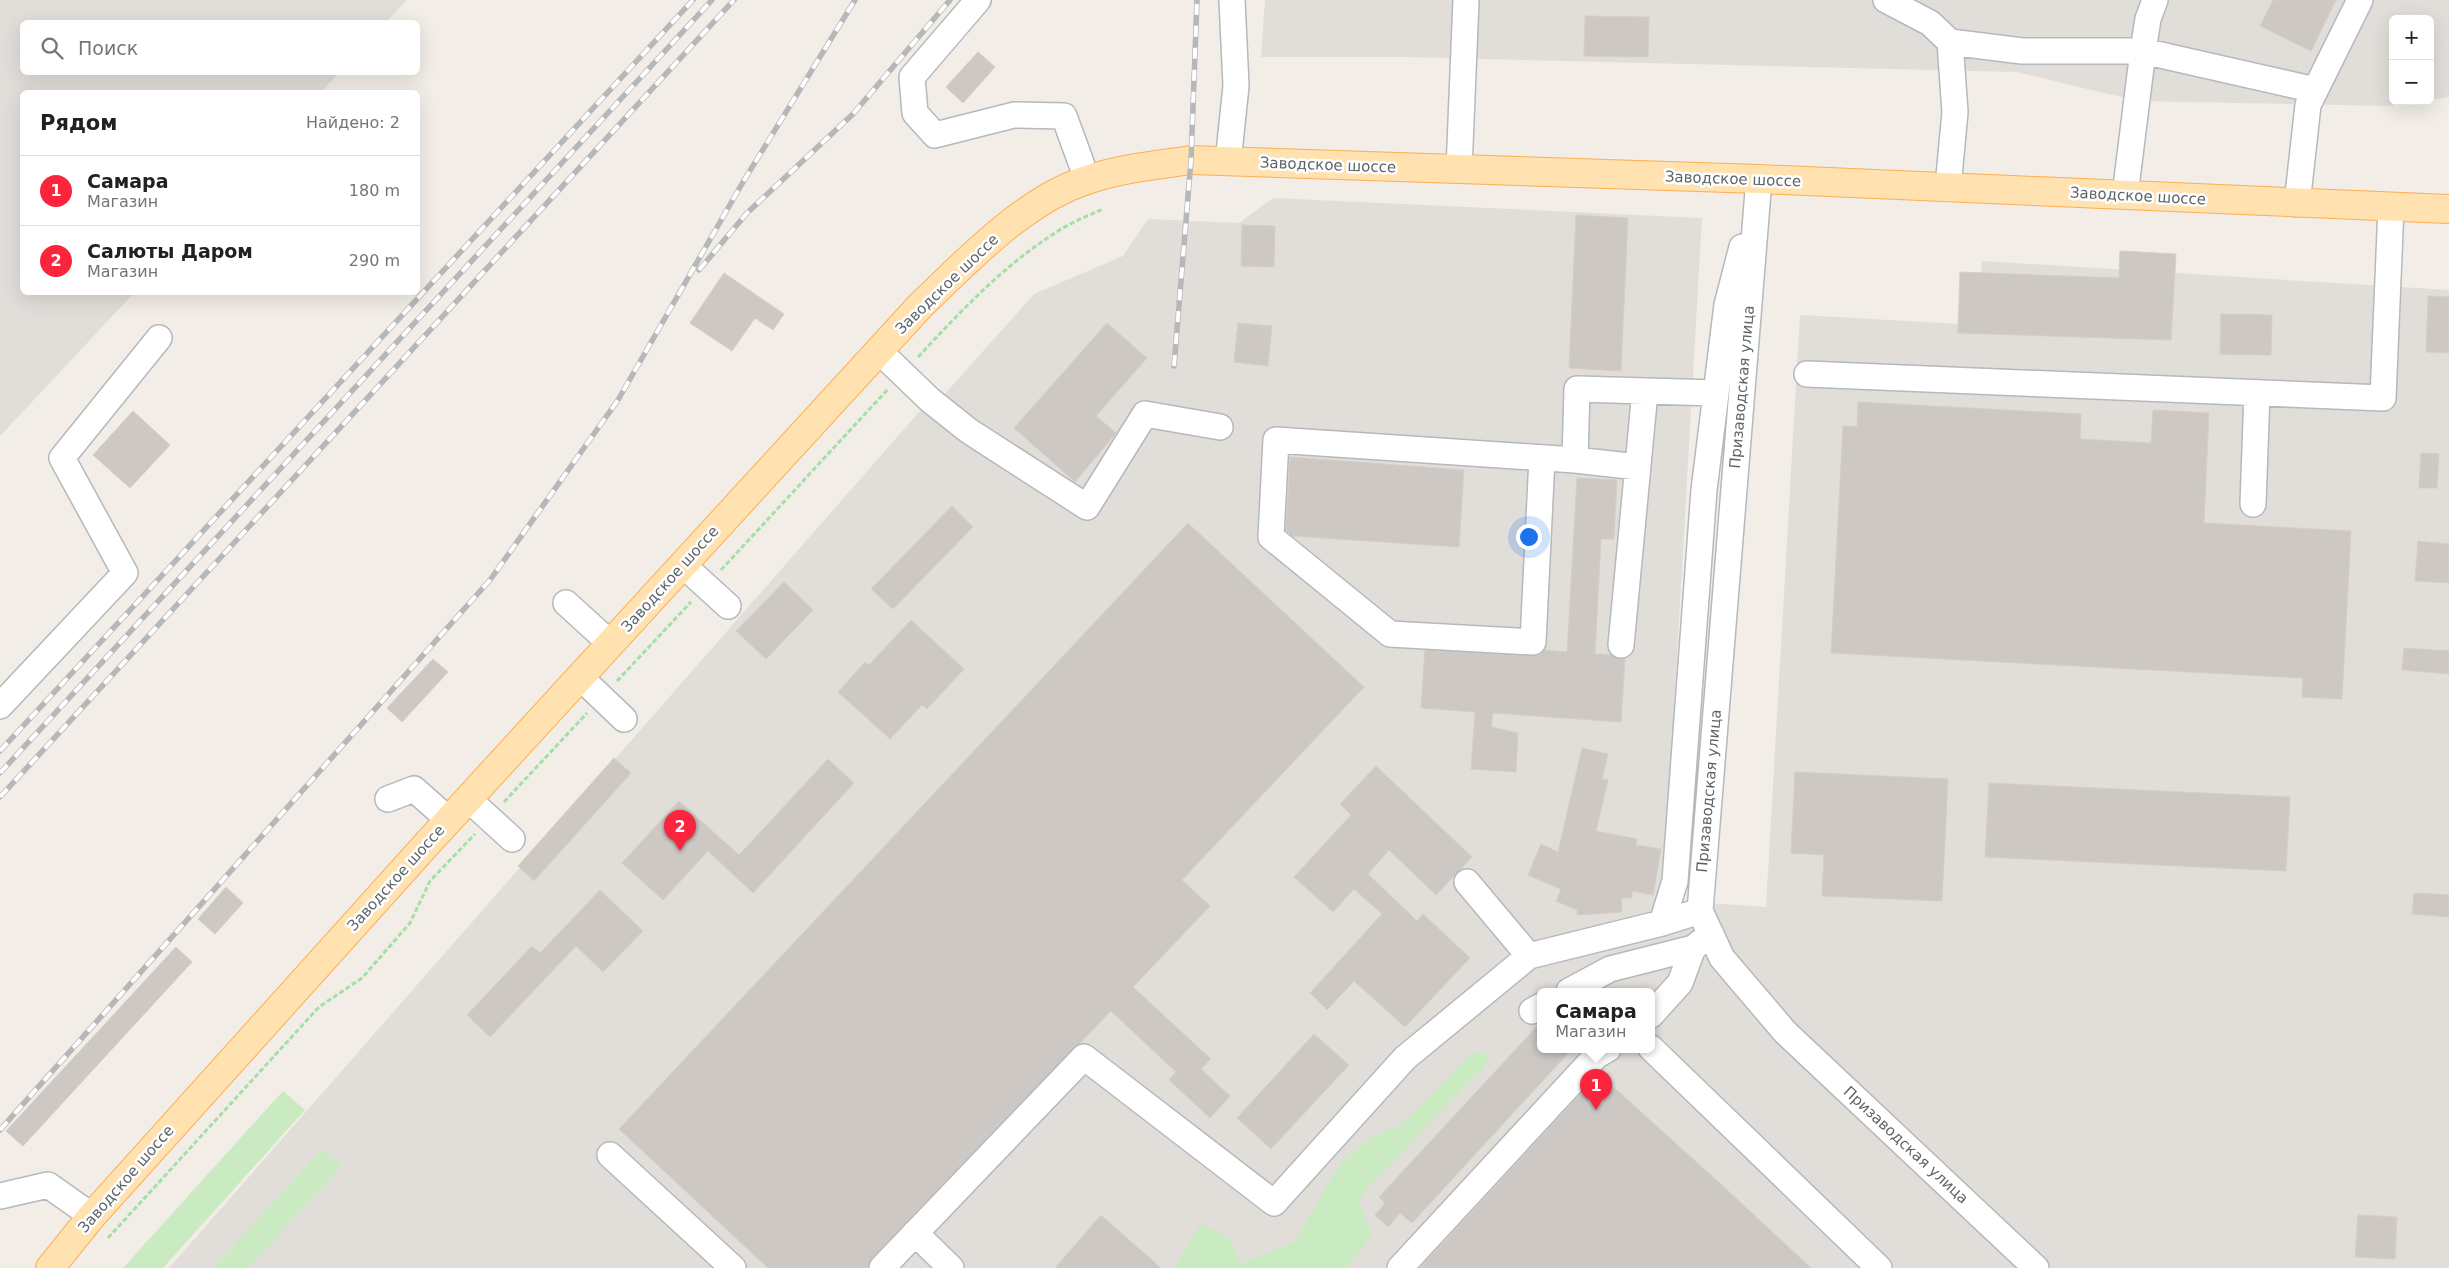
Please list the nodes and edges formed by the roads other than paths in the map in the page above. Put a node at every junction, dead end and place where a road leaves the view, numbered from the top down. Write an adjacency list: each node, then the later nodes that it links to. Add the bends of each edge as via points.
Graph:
1 (978, 0): 12 (street, via 912,77 915,113 935,135 1014,116 1064,116)
2 (1232, 0): 10 (street, via 1236,86)
3 (1466, 0): 11 (street)
4 (1886, 0): 7 (street, via 1930,23)
5 (2155, 0): 8 (street, via 2148,18)
6 (2360, 0): 9 (street)
7 (1950, 42): 8 (street, via 2022,51); 14 (street, via 1955,112)
8 (2143, 51): 9 (street); 15 (street)
9 (2315, 90): 16 (street, via 2308,105)
10 (1228, 162): 11 (main road, Заводское шоссе); 12 (main road, Заводское шоссе, via 1182,162 1126,169)
11 (1459, 170): 13 (main road, Заводское шоссе)
12 (1088, 179): 20 (main road, Заводское шоссе, via 1044,200 990,240 920,306)
13 (1759, 179): 14 (main road, Заводское шоссе); 23 (street, via 1727,305); 43 (street, Призаводская улица)
14 (1948, 187): 15 (main road, Заводское шоссе)
15 (2125, 195): 16 (main road, Заводское шоссе)
16 (2297, 204): 17 (main road, Заводское шоссе)
17 (2391, 207): 18 (main road, Заводское шоссе); 24 (street, via 2383,398)
18 (2449, 209)
19 (159, 338): 36 (street, via 62,458 126,573)
20 (879, 351): 25 (street, via 930,400 969,431 1088,507 1145,414); 30 (main road, Заводское шоссе)
21 (1807, 374): 24 (street)
22 (1645, 391): 23 (street); 27 (street, via 1577,389); 28 (street)
23 (1716, 393): 44 (street, via 1704,490 1675,881)
24 (2256, 393): 29 (street)
25 (1220, 427)
26 (1542, 458): 26 (street, via 1533,642 1390,634 1271,537 1276,440); 27 (street)
27 (1575, 460): 28 (street)
28 (1638, 467): 34 (street)
29 (2253, 504)
30 (683, 565): 32 (street); 33 (main road, Заводское шоссе)
31 (566, 603): 33 (street)
32 (728, 606)
33 (611, 644): 35 (main road, Заводское шоссе)
34 (1621, 645)
35 (580, 677): 37 (street); 39 (main road, Заводское шоссе)
36 (0, 706)
37 (624, 718)
38 (388, 799): 40 (street, via 414,789)
39 (468, 799): 40 (main road, Заводское шоссе); 41 (street)
40 (449, 820): 53 (main road, Заводское шоссе)
41 (512, 839)
42 (1468, 882): 46 (street)
43 (1700, 911): 44 (street); 45 (street, Призаводская улица)
44 (1662, 923): 46 (street)
45 (1702, 941): 47 (street, via 1610,969); 48 (street, via 1680,983); 61 (street, Призаводская улица, via 1722,958 1786,1032)
46 (1529, 956): 54 (street, via 1405,1058 1274,1203 1084,1057)
47 (1575, 988)
48 (1655, 1011)
49 (1655, 1052): 60 (street)
50 (1601, 1053): 59 (street)
51 (610, 1155): 56 (street)
52 (0, 1196): 53 (street, via 48,1185)
53 (92, 1216): 55 (main road, Заводское шоссе)
54 (915, 1233): 57 (street); 58 (street)
55 (50, 1268)
56 (733, 1268)
57 (882, 1268)
58 (951, 1268)
59 (1400, 1268)
60 (1879, 1268)
61 (2036, 1268)

